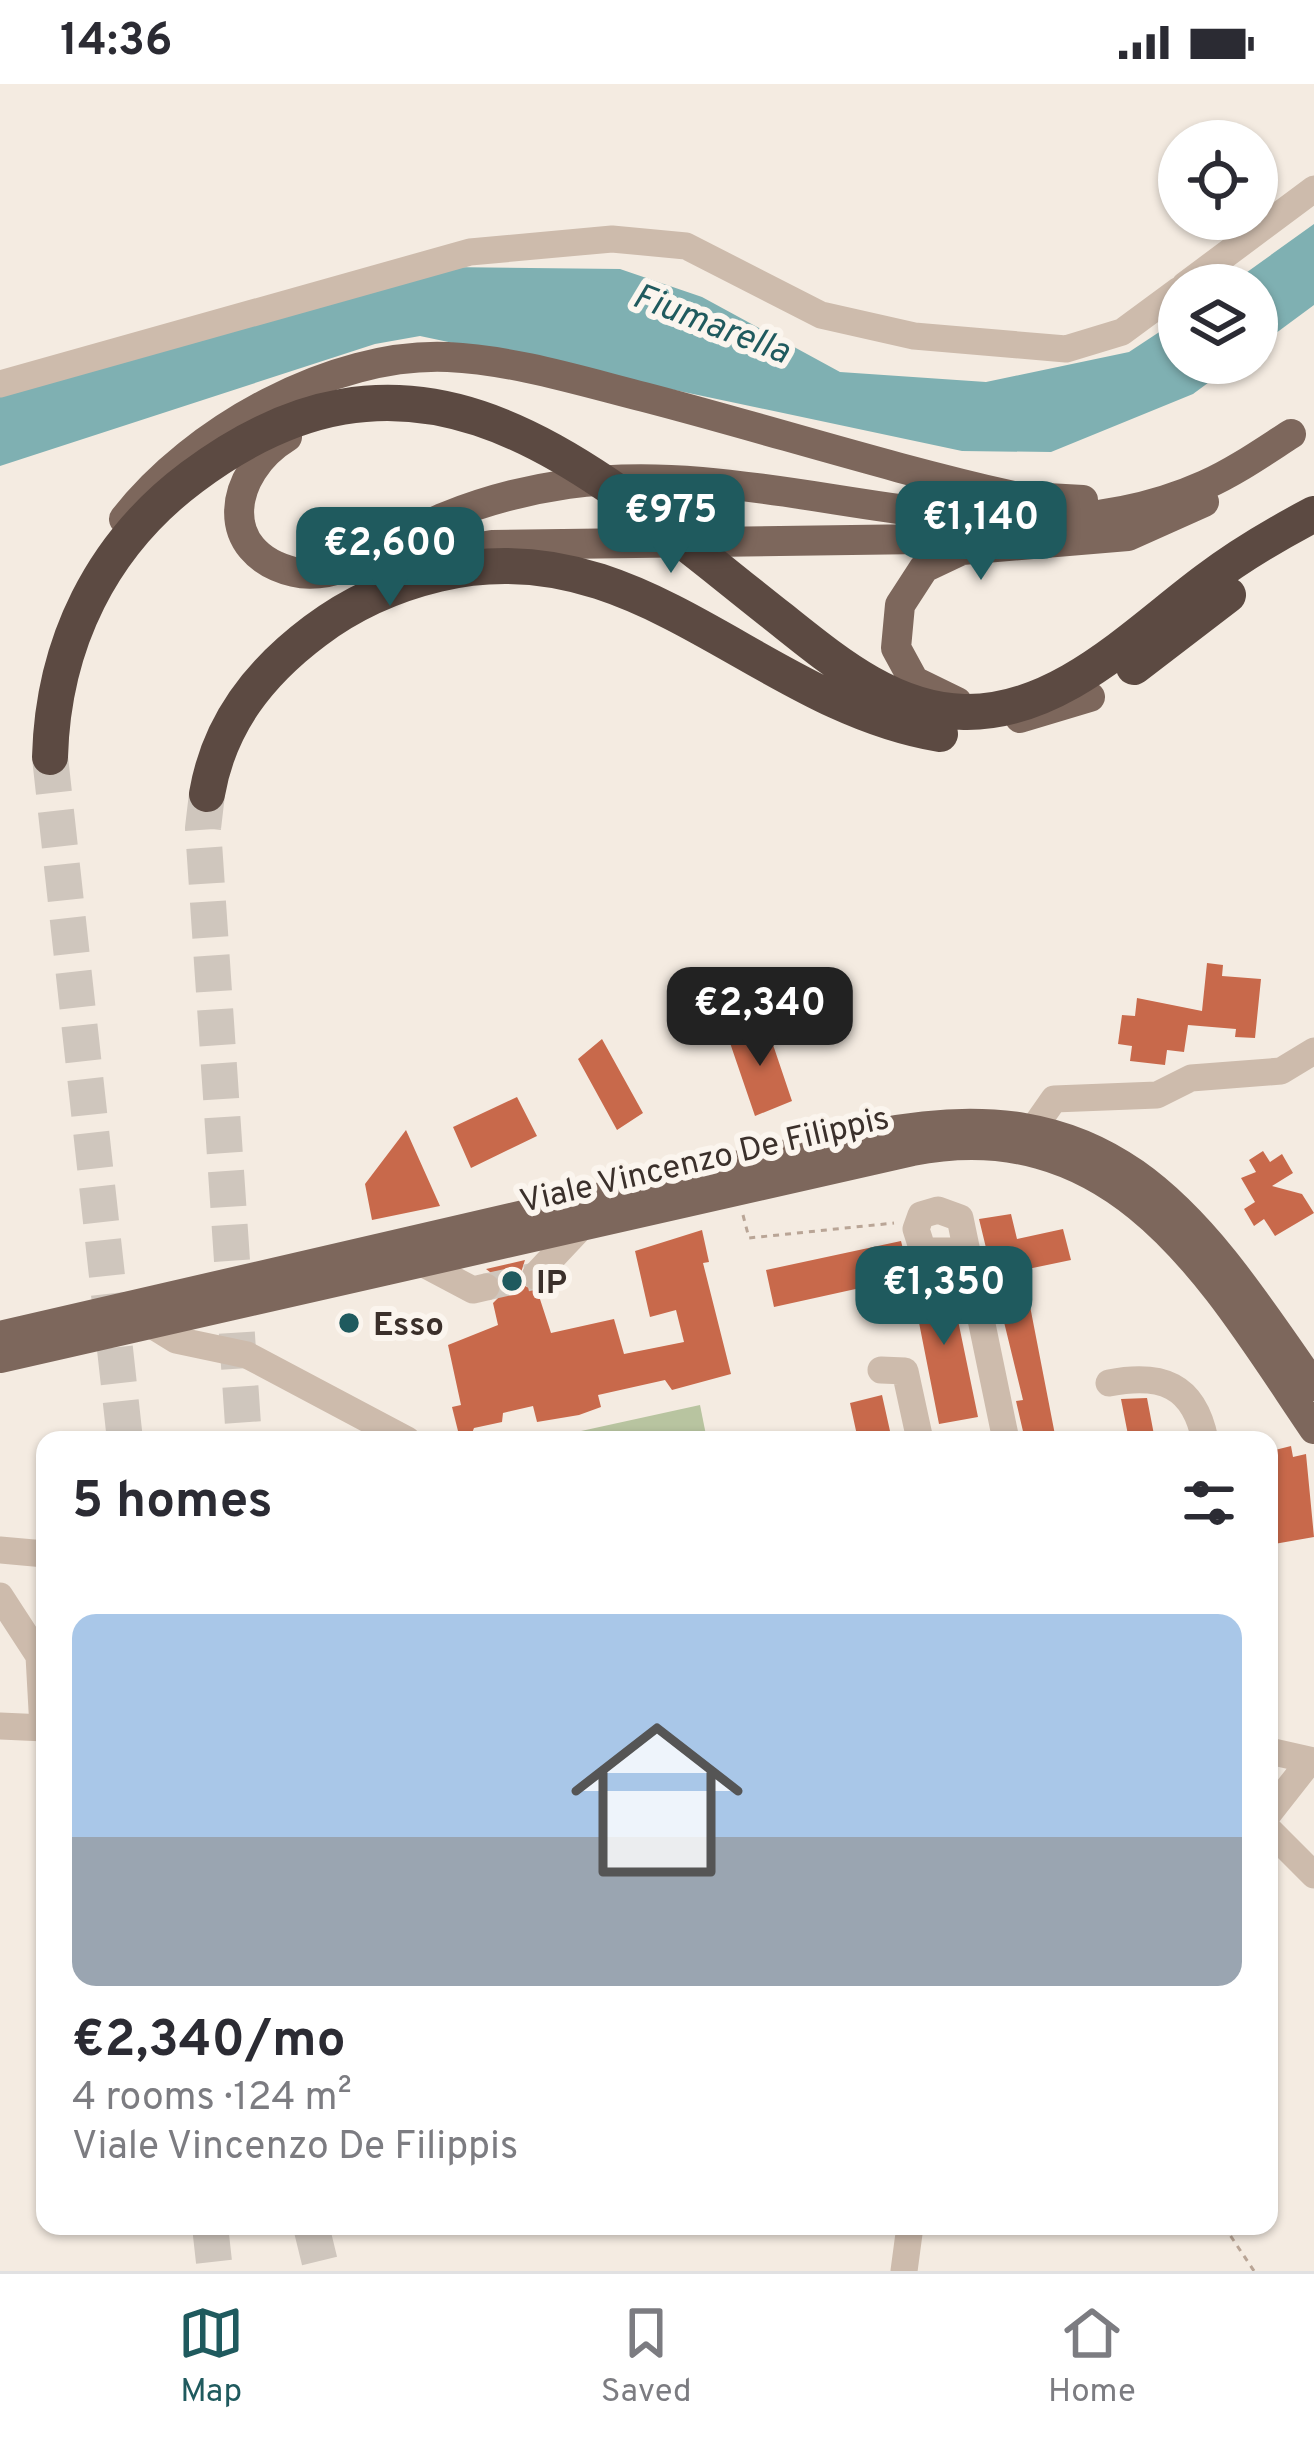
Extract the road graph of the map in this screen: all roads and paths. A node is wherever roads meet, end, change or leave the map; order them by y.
1 (1314, 189) edge
2 (1213, 264) edge
3 (1158, 305) edge
4 (0, 384) edge
5 (1306, 432) edge
6 (1204, 502) junction
7 (1314, 514) edge
8 (1314, 541) edge
9 (56, 686) junction
10 (1084, 686) junction
11 (50, 757) tunnel mouth
12 (209, 783) joint
13 (1314, 1052) edge
14 (1033, 1129) junction
15 (742, 1213) dead end
16 (895, 1223) dead end
17 (582, 1226) junction
18 (966, 1251) dead end
19 (422, 1262) junction
20 (535, 1276) tunnel mouth
21 (486, 1287) tunnel mouth
22 (150, 1324) junction
23 (0, 1336) edge
24 (0, 1358) edge
25 (881, 1370) dead end
26 (1109, 1382) dead end
27 (1314, 1386) edge
28 (1314, 1429) edge
29 (389, 1431) edge
30 (918, 1431) edge
31 (1004, 1431) edge
32 (1202, 1431) edge
33 (0, 1550) edge
34 (36, 1553) edge
35 (0, 1596) edge
36 (36, 1651) edge
37 (0, 1726) edge
38 (36, 1728) edge
39 (1278, 1752) edge
40 (1311, 1761) edge
41 (1278, 1802) edge
42 (1278, 1839) edge
43 (1314, 1875) edge
44 (909, 2235) edge
45 (1230, 2235) edge
46 (904, 2271) edge
47 (1254, 2271) edge

1 - 2 street
3 - 4 street
5 - 6 main road
5 - 9 main road
5 - 10 main road
6 - 10 main road
6 - 12 main road
7 - 10 highway
8 - 10 highway
9 - 10 highway
9 - 11 highway
10 - 12 highway
13 - 14 street
14 - 23 main road, Viale Vincenzo De Filippis
14 - 27 main road, Viale Vincenzo De Filippis
15 - 16 path
17 - 19 main road, Viale Vincenzo De Filippis
17 - 20 street
17 - 28 main road, Viale Vincenzo De Filippis
18 - 31 street
19 - 21 street
19 - 22 main road, Viale Vincenzo De Filippis
22 - 24 main road, Viale Vincenzo De Filippis
22 - 29 street
25 - 30 street
26 - 32 street
33 - 34 street
35 - 36 street
37 - 38 street
39 - 40 street
40 - 41 street
42 - 43 street
44 - 46 street
45 - 47 path

